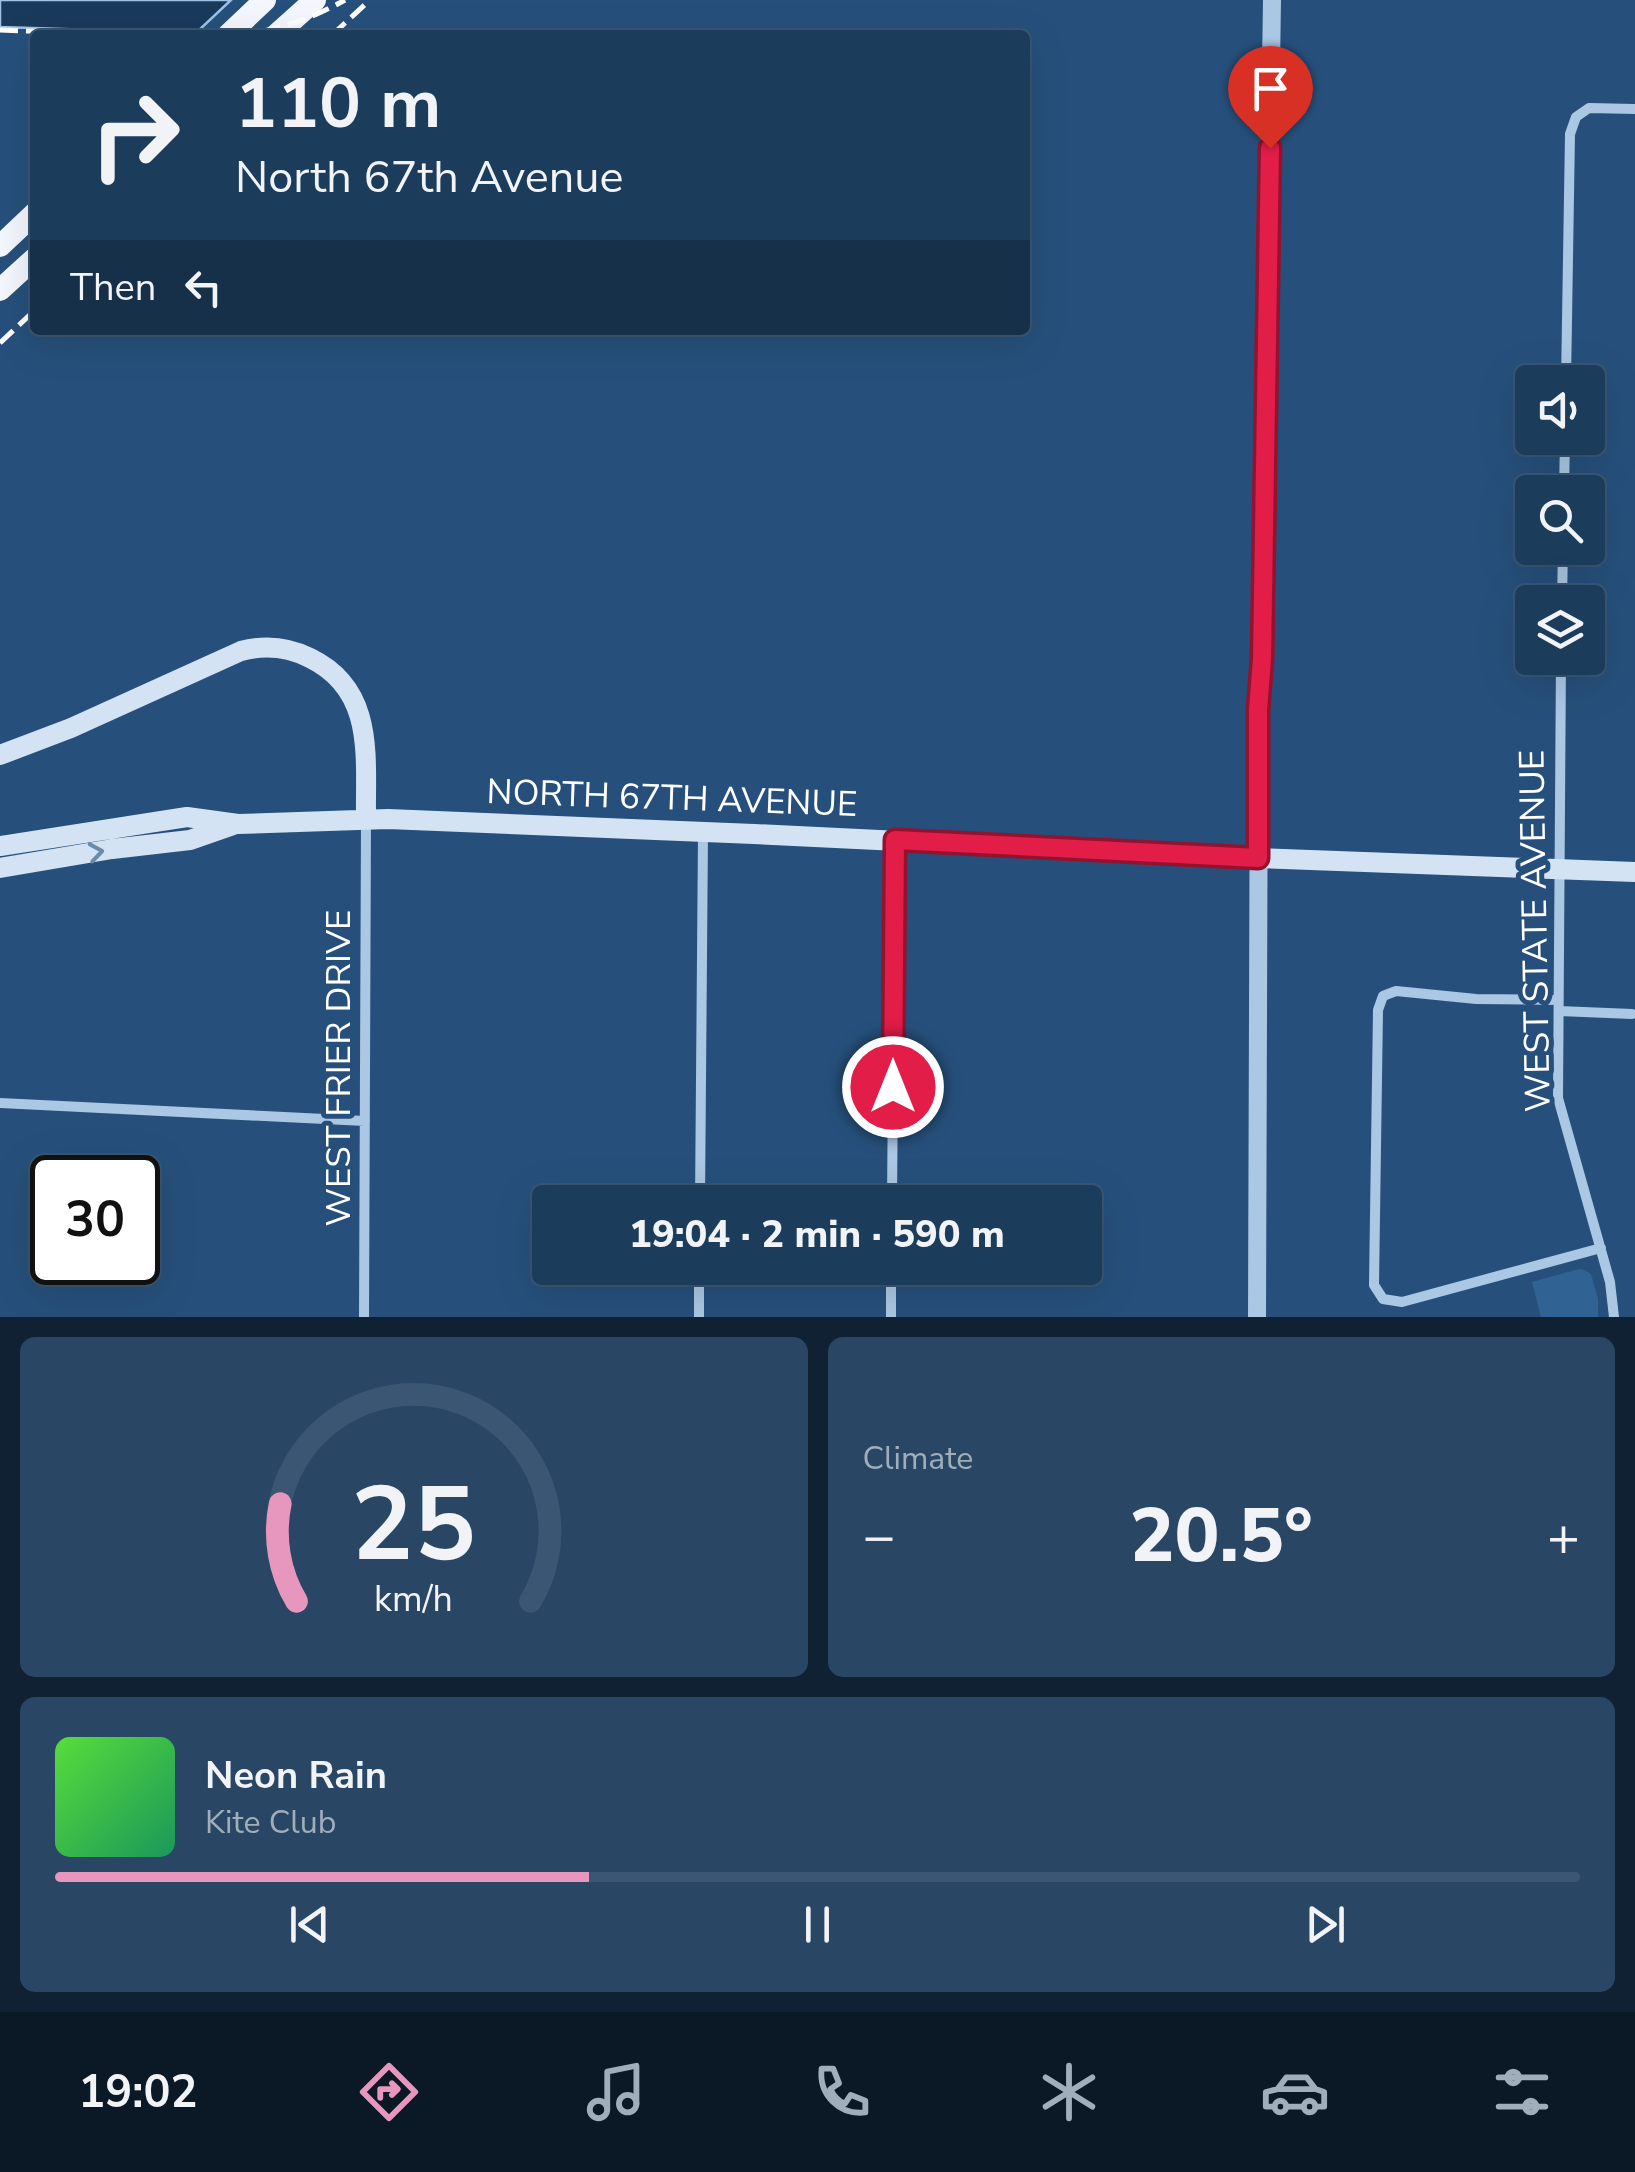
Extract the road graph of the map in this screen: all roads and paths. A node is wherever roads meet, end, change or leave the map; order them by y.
1 (269, 0) edge
2 (314, 0) edge
3 (1272, 0) edge
4 (284, 28) edge
5 (234, 30) edge
6 (1635, 109) edge
7 (30, 219) edge
8 (0, 246) edge
9 (30, 263) edge
10 (0, 290) edge
11 (1566, 365) edge
12 (1561, 675) edge
13 (0, 755) edge
14 (366, 819) junction
15 (238, 824) junction
16 (703, 832) junction
17 (895, 840) junction
18 (0, 846) edge
19 (1258, 858) junction
20 (0, 868) edge
21 (1560, 869) junction
22 (1635, 872) edge
23 (1558, 1005) junction
24 (1632, 1014) dead end
25 (0, 1104) edge
26 (365, 1120) junction
27 (700, 1185) edge
28 (892, 1185) edge
29 (1600, 1248) junction
30 (699, 1285) edge
31 (892, 1285) edge
32 (364, 1317) edge
33 (699, 1317) edge
34 (891, 1317) edge
35 (1257, 1317) edge
36 (1614, 1317) edge

1 - 4 highway
1 - 5 highway
2 - 4 highway
3 - 19 street
6 - 11 street
7 - 8 highway
9 - 10 highway
12 - 21 street, WEST STATE AVENUE
13 - 14 main road
14 - 15 main road, NORTH 67TH AVENUE
14 - 16 main road, NORTH 67TH AVENUE
14 - 26 street, WEST FRIER DRIVE
15 - 18 main road, NORTH 67TH AVENUE
20 -> 15 main road, NORTH 67TH AVENUE
16 - 17 main road, NORTH 67TH AVENUE
16 - 27 street
17 - 19 main road, NORTH 67TH AVENUE
17 - 28 street
19 - 21 main road, NORTH 67TH AVENUE
19 - 35 street
21 - 22 main road, NORTH 67TH AVENUE
21 - 23 street, WEST STATE AVENUE
23 - 24 street
23 - 29 street, WEST STATE AVENUE
23 - 29 street
25 - 26 street
26 - 32 street, WEST FRIER DRIVE
29 - 36 street, WEST STATE AVENUE
30 - 33 street
31 - 34 street

